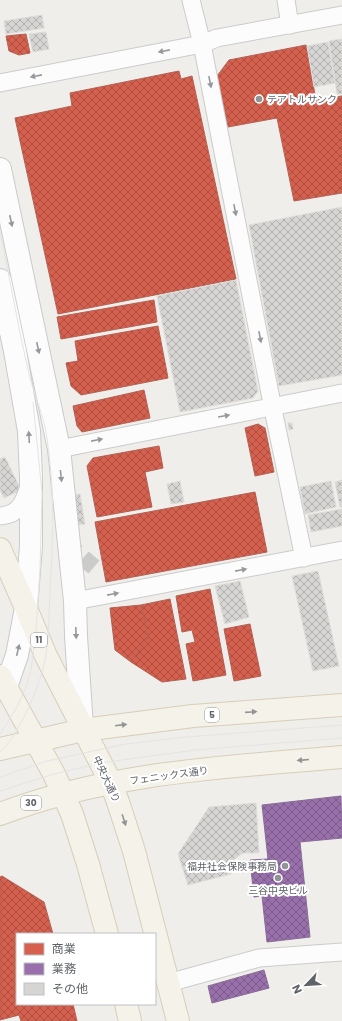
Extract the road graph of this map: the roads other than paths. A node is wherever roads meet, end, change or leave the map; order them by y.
1 (191, 0) edge
2 (286, 0) edge
3 (342, 15) edge
4 (290, 25) junction
5 (202, 44) junction
6 (0, 83) edge
7 (0, 169) edge
8 (0, 280) edge
9 (342, 393) edge
10 (273, 407) junction
11 (59, 448) junction
12 (31, 478) junction
13 (0, 516) edge
14 (0, 549) edge
15 (342, 550) edge
16 (304, 558) junction
17 (75, 601) junction
18 (26, 608) junction
19 (2, 689) edge
20 (342, 705) edge
21 (83, 730) junction
22 (35, 740) junction
23 (0, 749) edge
24 (342, 757) edge
25 (111, 783) junction
26 (63, 793) junction
27 (0, 814) edge
28 (107, 933) edge
29 (155, 933) edge
30 (156, 936) edge
31 (342, 952) edge
32 (168, 983) junction
33 (126, 1005) edge
34 (130, 1021) edge
35 (178, 1021) edge

1 - 5 street
2 - 4 street
3 - 4 street
4 - 5 street
5 -> 6 street
5 -> 10 street
7 -> 11 street
12 -> 8 street
9 - 10 street
11 -> 10 street
10 - 16 street
11 -> 17 street
12 - 13 street
12 - 18 street
14 - 18 main road, 中央大通り / 11
15 - 16 street
17 -> 16 street
17 -> 21 street
19 -> 18 street
18 - 21 main road, 中央大通り / 11
19 - 22 main road
21 -> 20 main road, 5
21 - 22 main road, 5
21 - 25 main road, 中央大通り
22 - 23 main road
22 - 26 main road
24 -> 25 main road, フェニックス通り
25 - 26 main road, フェニックス通り
25 -> 29 main road, 中央大通り
26 - 27 main road, フェニックス通り / 30
26 - 28 main road
30 -> 32 main road, 中央大通り
31 - 32 street
32 - 35 main road, 中央大通り
33 - 34 main road

